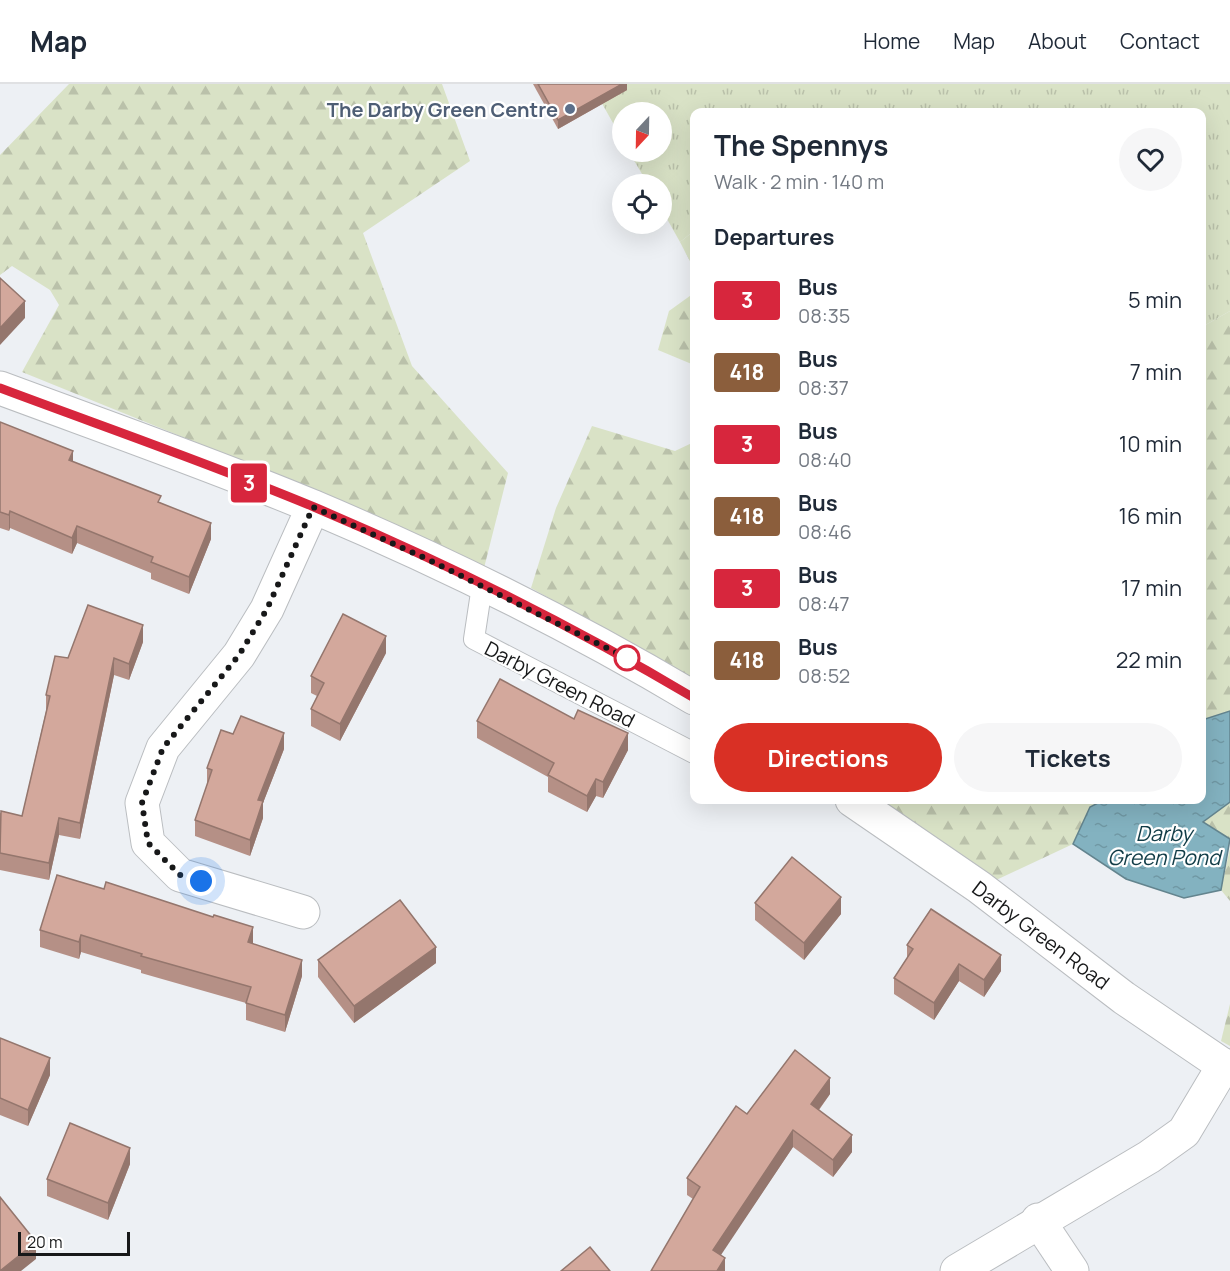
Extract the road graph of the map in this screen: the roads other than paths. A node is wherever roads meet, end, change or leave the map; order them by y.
1 (0, 388) edge
2 (313, 507) junction
3 (482, 586) junction
4 (690, 696) edge
5 (690, 751) edge
6 (858, 804) edge
7 (303, 912) dead end
8 (1227, 1068) edge
9 (1038, 1220) junction
10 (957, 1271) edge
11 (1072, 1271) edge

1 - 2 street
2 - 3 street
2 - 7 street
3 - 4 street
3 - 5 lane, Darby Green Road
6 - 8 street, Darby Green Road
8 - 9 street
9 - 10 street
9 - 11 street

